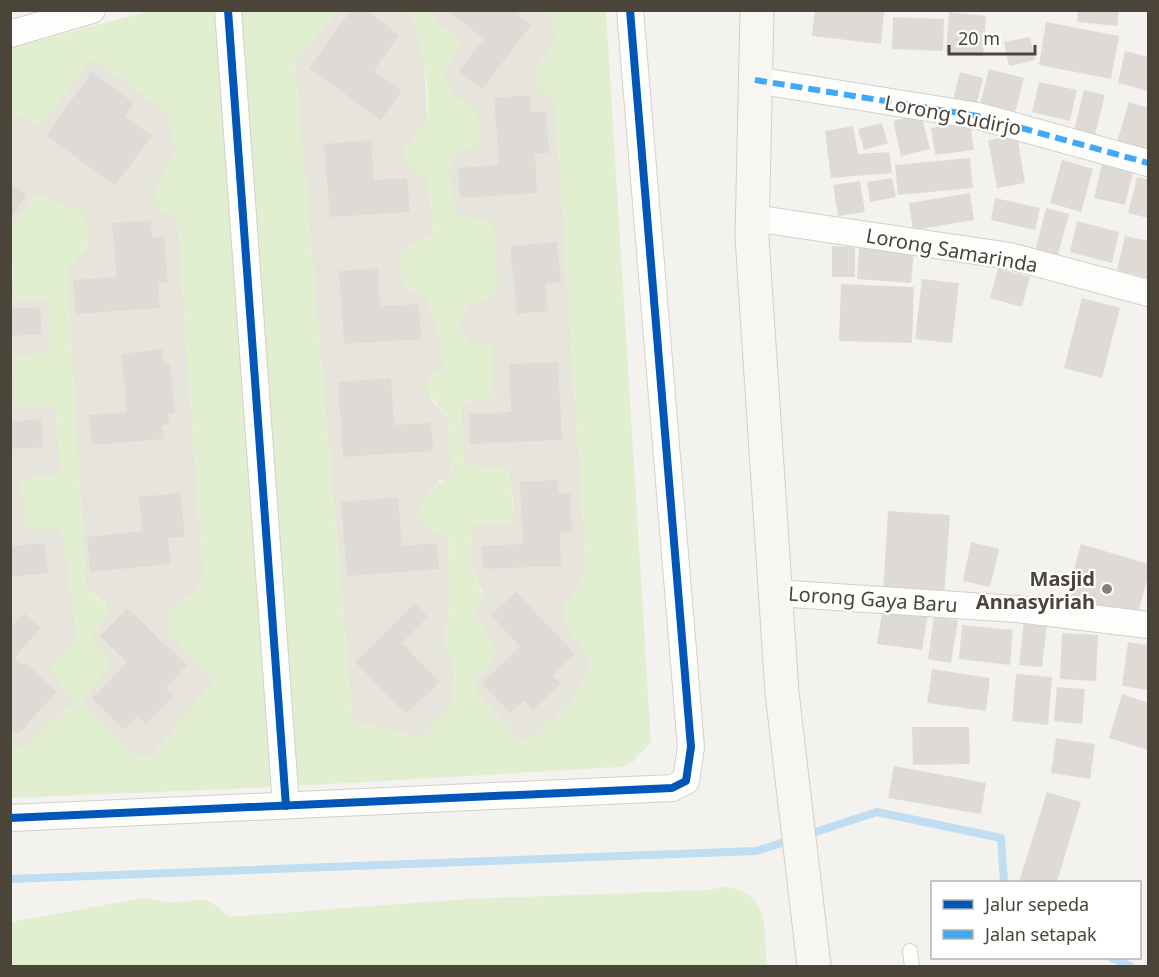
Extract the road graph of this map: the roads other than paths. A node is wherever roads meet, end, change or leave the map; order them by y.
1 (92, 10) edge
2 (228, 10) edge
3 (630, 10) edge
4 (757, 10) edge
5 (10, 33) edge
6 (755, 80) junction
7 (1149, 163) edge
8 (752, 218) junction
9 (1149, 293) edge
10 (776, 593) junction
11 (1149, 624) edge
12 (286, 806) junction
13 (10, 818) edge
14 (910, 951) dead end
15 (814, 966) edge
16 (912, 966) edge

1 - 5 street
2 - 12 street
3 - 12 street
4 - 6 main road
6 - 7 street, Lorong Sudirjo
6 - 8 main road
8 - 9 street, Lorong Samarinda
8 - 10 main road
10 - 11 street, Lorong Gaya Baru
10 - 15 main road
12 - 13 street
14 - 16 lane

